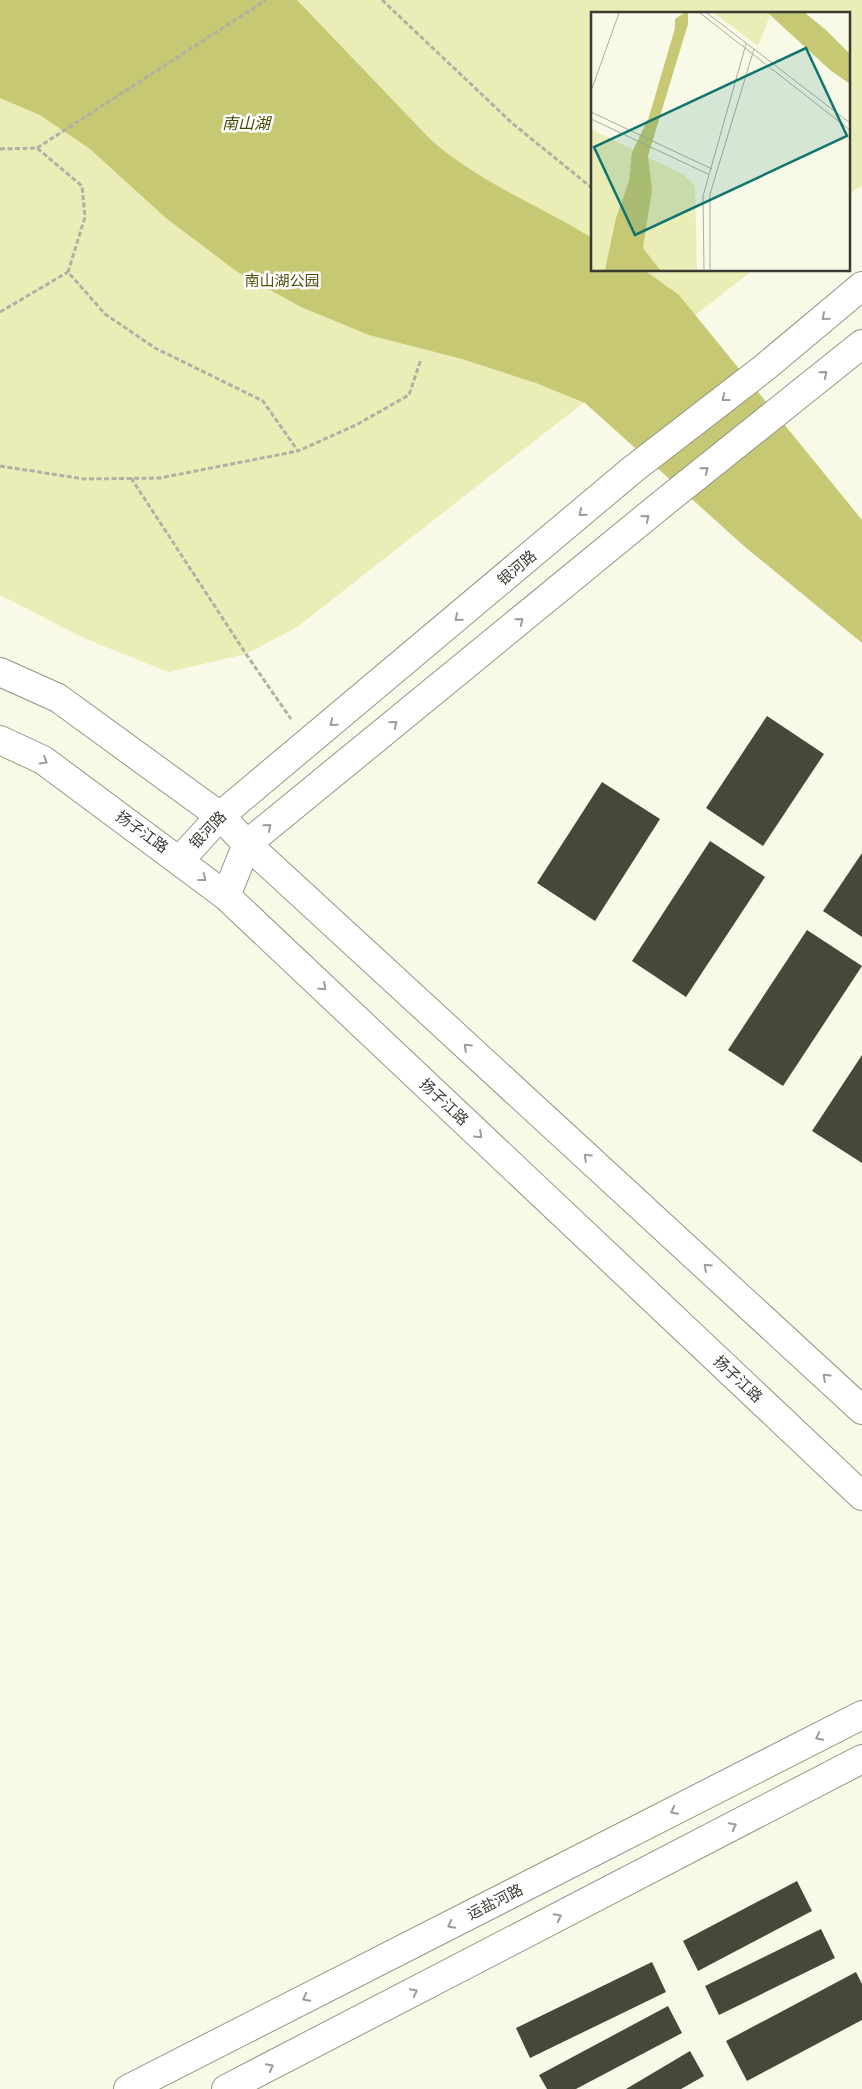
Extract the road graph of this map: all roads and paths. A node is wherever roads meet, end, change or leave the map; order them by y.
1 (266, 0) edge
2 (382, 0) edge
3 (37, 148) junction
4 (0, 149) edge
5 (591, 187) edge
6 (68, 272) junction
7 (862, 286) edge
8 (0, 312) edge
9 (862, 344) edge
10 (421, 359) dead end
11 (298, 451) junction
12 (0, 466) edge
13 (132, 478) junction
14 (0, 672) edge
15 (0, 740) edge
16 (308, 744) junction
17 (220, 816) junction
18 (247, 844) junction
19 (180, 860) junction
20 (226, 896) junction
21 (862, 1410) edge
22 (862, 1496) edge
23 (862, 1715) edge
24 (862, 1759) edge
25 (128, 2089) edge
26 (226, 2089) edge

1 - 3 path
2 - 5 path
3 - 4 path
3 - 6 path
6 - 8 path
6 - 11 path
7 -> 16 main road, 银河路
18 -> 9 main road
10 - 11 path
11 - 13 path
12 - 13 path
13 - 16 path
14 - 17 main road
15 -> 19 main road, 扬子江路
16 - 17 main road, 银河路
17 - 18 main road
17 - 19 main road, 银河路
18 - 20 main road
21 -> 18 main road
19 -> 20 main road, 扬子江路
20 -> 22 main road, 扬子江路
23 -> 25 main road, 运盐河路
26 -> 24 main road

